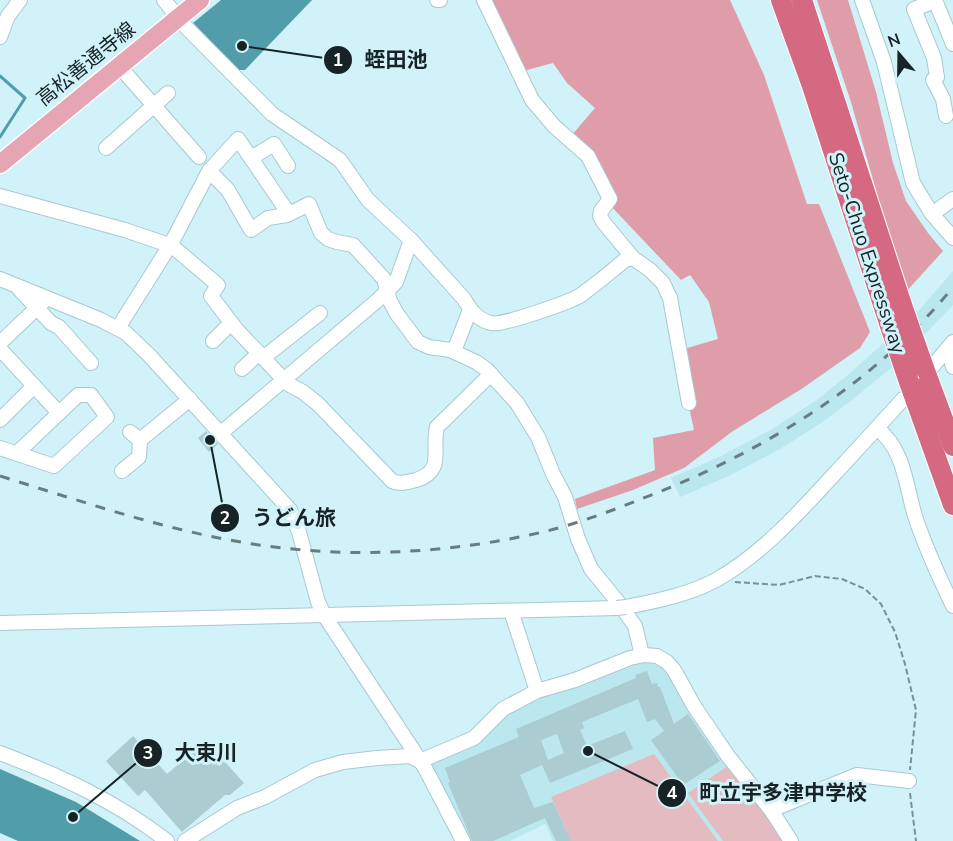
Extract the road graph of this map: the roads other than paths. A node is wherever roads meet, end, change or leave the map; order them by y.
1 (20, 0) edge
2 (164, 0) edge
3 (200, 0) edge
4 (484, 0) edge
5 (781, 0) edge
6 (802, 0) edge
7 (862, 0) edge
8 (939, 2) edge
9 (178, 18) junction
10 (0, 37) edge
11 (953, 44) edge
12 (119, 66) junction
13 (168, 93) dead end
14 (154, 105) junction
15 (946, 116) edge
16 (106, 148) dead end
17 (200, 158) dead end
18 (251, 158) junction
19 (0, 164) edge
20 (288, 165) dead end
21 (209, 171) junction
22 (0, 196) edge
23 (953, 199) edge
24 (289, 214) junction
25 (932, 214) junction
26 (953, 238) edge
27 (411, 240) junction
28 (169, 245) junction
29 (633, 258) junction
30 (0, 279) edge
31 (388, 290) junction
32 (42, 303) junction
33 (470, 310) junction
34 (320, 313) dead end
35 (231, 323) junction
36 (118, 328) junction
37 (213, 340) dead end
38 (0, 343) edge
39 (950, 345) edge
40 (0, 349) edge
41 (454, 351) junction
42 (261, 356) junction
43 (91, 363) dead end
44 (928, 367) junction
45 (953, 367) edge
46 (242, 369) dead end
47 (491, 374) junction
48 (285, 380) junction
49 (34, 386) junction
50 (906, 390) junction
51 (190, 399) junction
52 (690, 403) dead end
53 (59, 413) junction
54 (0, 420) edge
55 (877, 428) junction
56 (221, 433) junction
57 (953, 446) edge
58 (0, 448) edge
59 (16, 453) junction
60 (122, 471) dead end
61 (953, 505) edge
62 (953, 606) edge
63 (511, 611) junction
64 (324, 615) junction
65 (0, 623) edge
66 (642, 655) junction
67 (537, 691) junction
68 (0, 753) edge
69 (420, 761) junction
70 (909, 781) road end
71 (771, 810) junction
72 (167, 841) edge
73 (184, 841) edge
74 (463, 841) edge
75 (791, 841) edge

1 - 10 street
2 - 9 street
3 - 9 main road, 高松善通寺線
4 - 29 street
5 - 50 highway, Seto-Chuo Expressway, bridge
6 - 44 highway, Seto-Chuo Expressway, bridge
7 - 25 street
8 - 11 street
8 - 15 street
9 - 12 main road, 高松善通寺線
9 - 27 street
12 - 14 street
12 - 19 main road, 高松善通寺線
13 - 14 street
14 - 16 street
14 - 17 street
18 - 20 street
18 - 21 street
18 - 24 street
21 - 24 street
21 - 28 street
22 - 28 street
23 - 25 street
24 - 31 street
25 - 26 street
27 - 31 street
27 - 33 street
28 - 35 street
28 - 36 street
29 - 33 street
29 - 52 street
30 - 32 street
31 - 41 street
31 - 48 street
32 - 36 street
32 - 38 street
32 - 43 street
33 - 41 street
34 - 42 street
35 - 37 street
35 - 42 street
36 - 51 street
39 - 44 street
39 - 45 street
40 - 49 street
41 - 47 street
42 - 46 street
42 - 48 street
44 - 57 highway, Seto-Chuo Expressway
47 - 48 street
47 - 66 street
48 - 56 street
49 - 53 street
49 - 54 street
50 - 55 street
50 - 61 highway, Seto-Chuo Expressway
51 - 56 street
51 - 60 street
53 - 59 street
53 - 59 street
55 - 62 street
55 - 63 street
56 - 64 street
58 - 59 street
63 - 64 street
63 - 67 street
64 - 65 street
64 - 69 street
66 - 67 street
66 - 71 street
67 - 69 street
68 - 72 street
69 - 73 street
69 - 74 street
70 - 71 street
71 - 75 street

